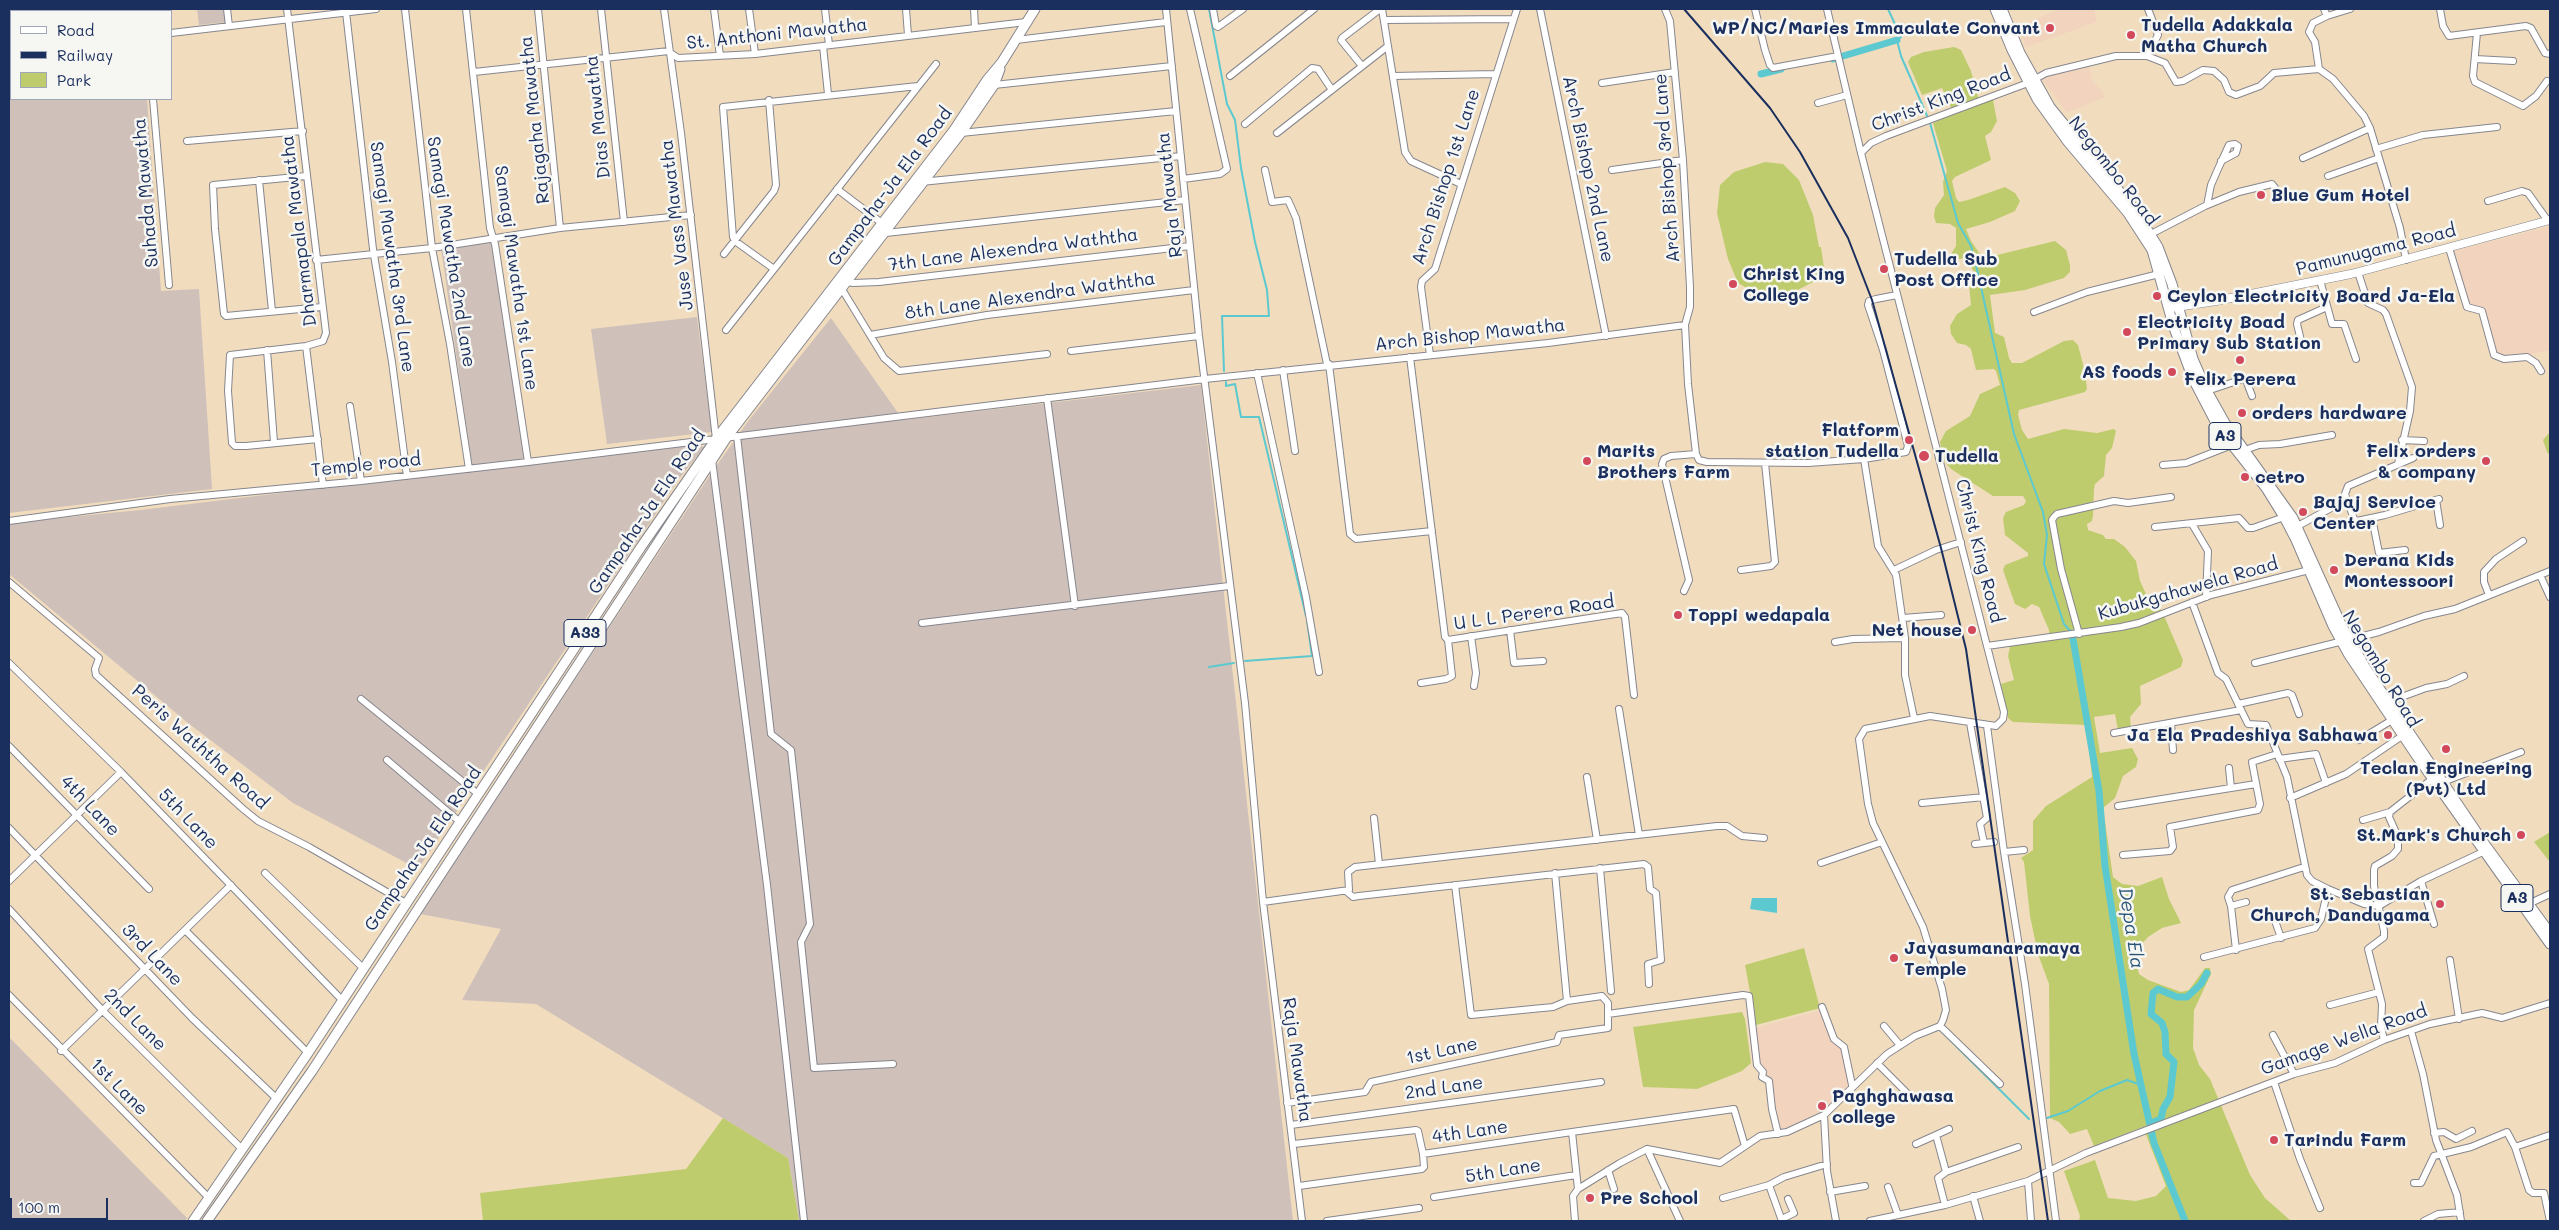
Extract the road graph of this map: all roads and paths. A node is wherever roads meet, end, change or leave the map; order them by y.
1 (227, 9) edge
2 (287, 9) edge
3 (376, 9) edge
4 (405, 9) edge
5 (466, 9) edge
6 (538, 9) edge
7 (601, 9) edge
8 (664, 9) edge
9 (714, 9) edge
10 (749, 9) edge
11 (824, 9) edge
12 (906, 9) edge
13 (974, 9) edge
14 (1035, 9) edge
15 (1166, 9) edge
16 (1190, 9) edge
17 (1213, 9) edge
18 (1243, 9) edge
19 (1314, 9) edge
20 (1381, 9) edge
21 (1517, 9) edge
22 (1540, 9) edge
23 (1665, 9) edge
24 (1755, 9) edge
25 (1827, 9) edge
26 (1995, 9) edge
27 (2002, 9) edge
28 (2148, 9) edge
29 (2324, 9) edge
30 (2350, 9) edge
31 (2440, 9) edge
32 (346, 12) junction
33 (2327, 16) junction
34 (288, 18) junction
35 (1513, 19) junction
36 (1384, 20) junction
37 (1026, 22) junction
38 (1166, 22) junction
39 (229, 26) junction
40 (975, 28) junction
41 (172, 33) edge
42 (2476, 34) junction
43 (908, 35) junction
44 (1016, 40) junction
45 (826, 45) junction
46 (1388, 46) junction
47 (669, 51) junction
48 (755, 54) junction
49 (2550, 54) edge
50 (720, 56) junction
51 (1838, 56) junction
52 (2146, 56) junction
53 (608, 58) junction
54 (2475, 59) junction
55 (2513, 61) dead end
56 (1002, 62) junction
57 (544, 63) junction
58 (936, 64) dead end
59 (1172, 66) junction
60 (1362, 66) junction
61 (2319, 69) junction
62 (474, 72) junction
63 (1675, 72) junction
64 (1495, 74) junction
65 (1230, 76) dead end
66 (1393, 76) junction
67 (2031, 81) junction
68 (2547, 81) dead end
69 (1602, 83) dead end
70 (994, 85) junction
71 (918, 86) junction
72 (1332, 90) junction
73 (828, 94) junction
74 (1847, 95) junction
75 (152, 100) edge
76 (769, 100) junction
77 (1818, 103) dead end
78 (1176, 110) junction
79 (1245, 124) dead end
80 (2497, 127) dead end
81 (2370, 128) junction
82 (303, 131) junction
83 (961, 133) junction
84 (1277, 133) dead end
85 (187, 141) dead end
86 (2376, 149) junction
87 (1861, 153) junction
88 (1181, 156) junction
89 (2303, 158) dead end
90 (2380, 158) junction
91 (1683, 160) junction
92 (2221, 161) dead end
93 (1265, 170) dead end
94 (1612, 170) dead end
95 (306, 176) junction
96 (2328, 176) dead end
97 (1183, 179) junction
98 (258, 180) junction
99 (920, 181) junction
100 (1461, 184) junction
101 (837, 189) junction
102 (2276, 189) dead end
103 (1185, 200) junction
104 (2488, 201) dead end
105 (2207, 205) junction
106 (690, 215) junction
107 (2549, 220) edge
108 (624, 222) junction
109 (560, 228) junction
110 (885, 228) junction
111 (2151, 234) junction
112 (492, 237) junction
113 (735, 241) junction
114 (1190, 246) junction
115 (432, 248) junction
116 (2449, 248) junction
117 (724, 254) dead end
118 (373, 255) junction
119 (316, 260) junction
120 (2406, 260) junction
121 (774, 269) junction
122 (2358, 272) junction
123 (2160, 274) junction
124 (2320, 280) junction
125 (842, 284) junction
126 (169, 285) dead end
127 (1194, 290) junction
128 (1897, 295) junction
129 (322, 307) junction
130 (2174, 307) junction
131 (2327, 307) junction
132 (272, 311) junction
133 (2034, 312) dead end
134 (1685, 324) junction
135 (726, 330) dead end
136 (870, 335) junction
137 (1199, 336) junction
138 (1606, 336) junction
139 (2302, 345) dead end
140 (306, 346) junction
141 (267, 350) junction
142 (1071, 350) dead end
143 (1047, 354) dead end
144 (1430, 355) junction
145 (1410, 357) junction
146 (2356, 359) dead end
147 (1328, 364) junction
148 (1283, 370) junction
149 (2541, 372) dead end
150 (1258, 373) junction
151 (1205, 379) junction
152 (2204, 392) junction
153 (2252, 396) dead end
154 (1047, 398) junction
155 (350, 406) dead end
156 (2332, 435) dead end
157 (732, 437) junction
158 (318, 439) junction
159 (716, 439) junction
160 (2402, 440) junction
161 (2424, 441) dead end
162 (274, 442) junction
163 (2232, 446) junction
164 (2245, 450) junction
165 (1295, 451) dead end
166 (1696, 454) junction
167 (2413, 458) dead end
168 (1864, 459) junction
169 (712, 460) junction
170 (528, 462) junction
171 (1765, 463) junction
172 (2398, 464) junction
173 (2163, 465) dead end
174 (469, 469) junction
175 (407, 476) junction
176 (361, 481) junction
177 (322, 485) junction
178 (2172, 497) dead end
179 (2346, 500) junction
180 (2284, 517) junction
181 (2372, 518) junction
182 (9, 520) edge
183 (2192, 524) junction
184 (2440, 526) dead end
185 (2155, 527) dead end
186 (2294, 528) junction
187 (1432, 531) junction
188 (2523, 541) dead end
189 (1961, 542) junction
190 (2405, 550) dead end
191 (1741, 570) dead end
192 (1894, 570) junction
193 (2309, 570) junction
194 (2550, 571) edge
195 (2540, 576) junction
196 (9, 582) edge
197 (1229, 586) junction
198 (1684, 591) dead end
199 (2488, 595) junction
200 (2206, 597) junction
201 (2550, 597) edge
202 (2192, 602) junction
203 (1076, 606) junction
204 (1941, 615) dead end
205 (1903, 618) junction
206 (922, 623) dead end
207 (1510, 630) junction
208 (2077, 634) junction
209 (1471, 636) junction
210 (1905, 638) junction
211 (1448, 640) junction
212 (2345, 640) junction
213 (1835, 642) dead end
214 (1987, 646) junction
215 (1543, 661) dead end
216 (9, 663) edge
217 (2255, 663) dead end
218 (1319, 672) dead end
219 (2464, 676) dead end
220 (1421, 683) dead end
221 (1474, 686) dead end
222 (1634, 695) dead end
223 (361, 699) dead end
224 (2388, 702) junction
225 (2240, 707) junction
226 (1619, 709) dead end
227 (2299, 714) dead end
228 (1914, 718) junction
229 (2392, 720) junction
230 (1970, 723) junction
231 (2171, 723) junction
232 (1987, 726) junction
233 (2114, 733) dead end
234 (2402, 736) junction
235 (2359, 740) dead end
236 (9, 746) edge
237 (2173, 750) dead end
238 (2521, 752) dead end
239 (2278, 756) junction
240 (387, 760) dead end
241 (2228, 768) dead end
242 (121, 772) junction
243 (1587, 777) dead end
244 (2432, 779) junction
245 (2443, 782) junction
246 (2326, 783) junction
247 (2256, 784) junction
248 (2231, 788) junction
249 (478, 794) junction
250 (1984, 797) junction
251 (2290, 798) junction
252 (1922, 803) dead end
253 (2118, 806) dead end
254 (2390, 812) junction
255 (78, 815) junction
256 (1374, 818) dead end
257 (2363, 820) dead end
258 (460, 822) junction
259 (9, 828) edge
260 (1640, 835) junction
261 (1764, 838) dead end
262 (1597, 840) junction
263 (1882, 842) junction
264 (1994, 842) dead end
265 (1984, 843) junction
266 (1975, 844) dead end
267 (2024, 850) dead end
268 (2486, 851) junction
269 (2004, 852) junction
270 (2123, 855) dead end
271 (34, 856) junction
272 (1821, 863) dead end
273 (1379, 864) junction
274 (2304, 867) junction
275 (1600, 868) junction
276 (265, 873) dead end
277 (1555, 873) junction
278 (9, 881) edge
279 (2421, 882) junction
280 (231, 885) junction
281 (1455, 885) junction
282 (149, 889) dead end
283 (2328, 889) junction
284 (1346, 891) junction
285 (2550, 894) edge
286 (1263, 902) junction
287 (2246, 902) dead end
288 (406, 903) junction
289 (2526, 905) junction
290 (2230, 906) junction
291 (2379, 906) junction
292 (9, 908) edge
293 (2273, 916) dead end
294 (2434, 924) dead end
295 (185, 930) junction
296 (2550, 933) edge
297 (2281, 938) junction
298 (2550, 944) edge
299 (2236, 950) junction
300 (2204, 957) dead end
301 (2450, 960) dead end
302 (363, 968) junction
303 (144, 969) junction
304 (1649, 984) dead end
305 (1612, 991) dead end
306 (2379, 992) junction
307 (9, 995) edge
308 (342, 1000) junction
309 (1567, 1002) junction
310 (2550, 1003) edge
311 (2330, 1005) dead end
312 (1822, 1007) dead end
313 (103, 1011) junction
314 (1608, 1014) junction
315 (2459, 1019) junction
316 (1884, 1026) dead end
317 (1940, 1026) junction
318 (2412, 1031) junction
319 (2273, 1035) dead end
320 (2384, 1040) junction
321 (1900, 1044) junction
322 (61, 1051) junction
323 (308, 1053) junction
324 (1877, 1063) junction
325 (893, 1064) dead end
326 (2294, 1074) junction
327 (1601, 1082) dead end
328 (2274, 1082) junction
329 (2000, 1084) dead end
330 (1852, 1085) junction
331 (1911, 1097) dead end
332 (277, 1099) junction
333 (1287, 1103) junction
334 (1824, 1115) junction
335 (1291, 1124) junction
336 (1949, 1129) dead end
337 (2472, 1131) dead end
338 (1572, 1132) junction
339 (2434, 1133) junction
340 (1778, 1134) junction
341 (1936, 1135) junction
342 (2550, 1135) edge
343 (1294, 1144) junction
344 (1916, 1144) dead end
345 (1745, 1146) junction
346 (2018, 1147) dead end
347 (2515, 1147) junction
348 (1647, 1149) junction
349 (242, 1150) junction
350 (2442, 1153) junction
351 (1423, 1154) junction
352 (1827, 1164) junction
353 (1608, 1170) junction
354 (2050, 1170) junction
355 (1946, 1172) junction
356 (1576, 1175) junction
357 (2028, 1181) junction
358 (2414, 1183) dead end
359 (1769, 1185) junction
360 (1299, 1186) junction
361 (1865, 1186) dead end
362 (1888, 1187) dead end
363 (1578, 1189) junction
364 (1614, 1189) dead end
365 (1830, 1192) junction
366 (1972, 1196) junction
367 (1434, 1197) dead end
368 (209, 1198) junction
369 (1723, 1198) dead end
370 (1788, 1199) dead end
371 (1945, 1205) junction
372 (1418, 1208) dead end
373 (2320, 1208) dead end
374 (2460, 1212) junction
375 (1898, 1215) junction
376 (1782, 1220) edge
377 (193, 1221) edge
378 (206, 1221) edge
379 (804, 1221) edge
380 (1302, 1221) edge
381 (1326, 1221) edge
382 (1575, 1221) edge
383 (1680, 1221) edge
384 (1836, 1221) edge
385 (1870, 1221) edge
386 (1980, 1221) edge
387 (2031, 1221) edge
388 (2056, 1221) edge
389 (2424, 1221) edge
390 (2461, 1221) edge
391 (2550, 1221) edge

1 - 39 street
2 - 34 street, Dharmapala Mawatha
3 - 32 street
4 - 115 street, Samagi Mawatha 2nd Lane
5 - 62 street, Samagi Mawatha 1st Lane
6 - 57 street, Rajagaha Mawatha
7 - 53 street, Dias Mawatha
8 - 47 street, Juse Vass Mawatha
9 - 50 street
10 - 48 street
11 - 45 street
12 - 43 street
13 - 40 street
14 - 37 highway, Gampaha-Ja Ela Road / A33
15 - 38 street, Raja Mawatha
16 - 97 street
17 - 18 street
19 - 65 street
20 - 36 street
20 - 60 street
21 - 35 street, Arch Bishop 1st Lane
22 - 138 street, Arch Bishop 2nd Lane
23 - 63 street, Arch Bishop 3rd Lane
24 - 51 street
25 - 51 street
26 - 67 highway, Negombo Road / A3
27 - 67 highway, Negombo Road / A3
28 - 52 street
29 - 33 street
30 - 33 street
31 - 42 street
32 - 34 street
32 - 118 street, Samagi Mawatha 3rd Lane
33 - 61 street
34 - 39 street
34 - 82 street, Dharmapala Mawatha
35 - 36 street
35 - 64 street, Arch Bishop 1st Lane
36 - 46 street
37 - 40 street, St. Anthoni Mawatha
37 - 44 highway, Gampaha-Ja Ela Road / A33
38 - 44 street
38 - 59 street, Raja Mawatha
39 - 41 street
40 - 43 street, St. Anthoni Mawatha
42 - 49 street
42 - 54 street
43 - 45 street, St. Anthoni Mawatha
44 - 56 highway, Gampaha-Ja Ela Road / A33
45 - 48 street, St. Anthoni Mawatha
45 - 73 street
46 - 60 street
46 - 66 street
47 - 50 street, St. Anthoni Mawatha
47 - 53 street, St. Anthoni Mawatha
47 - 106 street, Juse Vass Mawatha
48 - 50 street, St. Anthoni Mawatha
51 - 74 street
52 - 61 street
52 - 67 street, Christ King Road
53 - 57 street, St. Anthoni Mawatha
53 - 108 street, Dias Mawatha
54 - 55 street
54 - 68 street
56 - 70 highway, Gampaha-Ja Ela Road / A33
56 - 99 highway, Gampaha-Ja Ela Road / A33
57 - 62 street, St. Anthoni Mawatha
57 - 109 street, Rajagaha Mawatha
58 - 71 street
59 - 70 street
59 - 78 street, Raja Mawatha
60 - 72 street
61 - 81 street
62 - 112 street, Samagi Mawatha 1st Lane
63 - 69 street
63 - 91 street, Arch Bishop 3rd Lane
64 - 66 street
64 - 100 street, Arch Bishop 1st Lane
66 - 100 street
67 - 87 street, Christ King Road
67 - 111 highway, Negombo Road / A3
67 - 123 highway, Negombo Road / A3
70 - 83 highway, Gampaha-Ja Ela Road / A33
71 - 73 street
71 - 101 street
72 - 79 street
72 - 84 street
73 - 76 street
74 - 77 street
74 - 87 street
75 - 126 street, Suhada Mawatha
76 - 113 street
76 - 113 street
78 - 83 street
78 - 88 street, Raja Mawatha
80 - 86 street
81 - 86 street
81 - 89 street
82 - 85 street
82 - 95 street, Dharmapala Mawatha
83 - 99 highway, Gampaha-Ja Ela Road / A33
86 - 90 street
87 - 128 street, Christ King Road
88 - 97 street, Raja Mawatha
88 - 99 street
90 - 96 street
90 - 120 street
91 - 94 street
91 - 134 street, Arch Bishop 3rd Lane
92 - 105 street
93 - 147 street
95 - 98 street
95 - 119 street, Dharmapala Mawatha
97 - 103 street, Raja Mawatha
98 - 132 street
98 - 132 street
99 - 110 highway, Gampaha-Ja Ela Road / A33
100 - 144 street, Arch Bishop 1st Lane
101 - 110 street
101 - 121 street
102 - 105 street
103 - 110 street
103 - 114 street, Raja Mawatha
104 - 107 street
105 - 111 street
106 - 108 street
106 - 159 street, Juse Vass Mawatha
107 - 116 main road, Pamunugama Road
108 - 109 street
109 - 112 street
110 - 125 highway, Gampaha-Ja Ela Road / A33
111 - 130 highway, Negombo Road / A3
112 - 115 street
112 - 170 street, Samagi Mawatha 1st Lane
113 - 117 street
113 - 121 street
114 - 125 street, 7th Lane Alexendra Waththa
114 - 127 street, Raja Mawatha
115 - 118 street
115 - 174 street, Samagi Mawatha 2nd Lane
116 - 120 main road, Pamunugama Road
116 - 149 street
118 - 119 street
118 - 175 street, Samagi Mawatha 3rd Lane
119 - 129 street, Dharmapala Mawatha
120 - 122 main road, Pamunugama Road
121 - 135 street
122 - 124 main road, Pamunugama Road
122 - 160 street
123 - 130 highway, Negombo Road / A3
123 - 133 street
124 - 130 main road, Pamunugama Road
124 - 131 street
125 - 136 street
125 - 157 highway, Gampaha-Ja Ela Road / A33
125 - 159 highway, Gampaha-Ja Ela Road / A33
127 - 136 street, 8th Lane Alexendra Waththa
127 - 137 street, Raja Mawatha
128 - 168 street
128 - 189 street, Christ King Road
129 - 132 street
129 - 140 street, Dharmapala Mawatha
130 - 152 highway, Negombo Road / A3
131 - 139 street
131 - 146 street
134 - 138 street, Arch Bishop Mawatha
134 - 166 street, Arch Bishop 3rd Lane
136 - 143 street
137 - 142 street
137 - 151 street, Raja Mawatha
138 - 144 street, Arch Bishop Mawatha
140 - 141 street
140 - 158 street, Dharmapala Mawatha
141 - 162 street
141 - 162 street
144 - 145 street, Arch Bishop Mawatha
145 - 147 street, Arch Bishop Mawatha
145 - 187 street, U L L Perera Road
147 - 148 street, Arch Bishop Mawatha
147 - 187 street
148 - 150 street, Arch Bishop Mawatha
148 - 165 street
150 - 151 street, Arch Bishop Mawatha
150 - 218 street
151 - 154 street, Arch Bishop Mawatha
151 - 197 street, Raja Mawatha
152 - 153 street
152 - 163 highway, Negombo Road / A3
152 - 164 highway, Negombo Road / A3
154 - 157 street, Temple road
154 - 203 street
155 - 176 street
156 - 164 street
157 - 159 street, Temple road
157 - 169 highway, Gampaha-Ja Ela Road / A33
157 - 325 street
158 - 162 street
158 - 177 street, Dharmapala Mawatha
159 - 170 street, Temple road
159 - 249 highway, Gampaha-Ja Ela Road / A33
160 - 161 street
160 - 172 street
163 - 173 street
163 - 180 highway, Negombo Road / A3
164 - 186 highway, Negombo Road / A3
166 - 171 street
166 - 198 street
167 - 172 street
168 - 171 street
168 - 192 street
169 - 378 highway, Gampaha-Ja Ela Road / A33
169 - 379 street
170 - 174 street, Temple road
171 - 191 street
172 - 179 street
174 - 175 street, Temple road
175 - 176 street, Temple road
176 - 177 street, Temple road
177 - 182 street, Temple road
178 - 208 street
179 - 181 street
179 - 186 street
180 - 183 street
180 - 186 highway, Negombo Road / A3
181 - 184 street
181 - 190 street
183 - 185 street
183 - 200 street
186 - 193 highway, Negombo Road / A3
186 - 212 highway, Negombo Road / A3
187 - 211 street, U L L Perera Road
188 - 199 street
189 - 192 street
189 - 214 street, Christ King Road
192 - 205 street
193 - 200 street, Kubukgahawela Road
193 - 212 highway, Negombo Road / A3
194 - 195 street
195 - 199 street
195 - 201 street
196 - 288 street, Peris Waththa Road
197 - 203 street
197 - 286 street, Raja Mawatha
199 - 212 street
200 - 202 street, Kubukgahawela Road
202 - 208 street, Kubukgahawela Road
202 - 225 street
203 - 206 street
204 - 205 street
205 - 210 street
207 - 209 street, U L L Perera Road
207 - 215 street
207 - 222 street, U L L Perera Road
208 - 214 street, Kubukgahawela Road
209 - 211 street, U L L Perera Road
209 - 221 street
210 - 213 street
210 - 228 street
211 - 220 street
212 - 217 street
212 - 224 highway, Negombo Road / A3
212 - 229 highway, Negombo Road / A3
214 - 232 street
216 - 242 street, 5th Lane
219 - 224 street
223 - 249 street
224 - 245 highway, Negombo Road / A3
225 - 227 street
225 - 231 street
225 - 239 street
226 - 260 street
228 - 230 street
228 - 263 street
229 - 234 highway, Negombo Road / A3
229 - 235 street
230 - 232 street
230 - 250 street
231 - 233 street
231 - 237 street
232 - 269 street
234 - 244 highway, Negombo Road / A3
234 - 246 street
236 - 255 street, 4th Lane
238 - 245 street
239 - 246 street
239 - 247 street
239 - 251 street
240 - 258 street
241 - 248 street
242 - 255 street
242 - 280 street, 5th Lane
243 - 262 street
244 - 254 street
244 - 268 highway, Negombo Road / A3
245 - 268 highway, Negombo Road / A3
246 - 251 street
247 - 248 street
247 - 270 street
248 - 253 street
249 - 258 highway, Gampaha-Ja Ela Road / A33
250 - 252 street
250 - 265 street
251 - 274 street
254 - 257 street
254 - 291 street
255 - 271 street
255 - 282 street, 4th Lane
256 - 273 street
258 - 288 highway, Gampaha-Ja Ela Road / A33
259 - 271 street, 3rd Lane
260 - 261 street
260 - 262 street
262 - 273 street
263 - 272 street
263 - 317 street
264 - 265 street
265 - 266 street
267 - 269 street
268 - 279 street
268 - 289 highway, Negombo Road / A3
269 - 354 street
271 - 278 street
271 - 303 street, 3rd Lane
273 - 284 street
274 - 283 street
274 - 290 street
275 - 277 street
275 - 304 street
275 - 305 street
276 - 302 street
277 - 281 street
277 - 309 street
279 - 291 street
279 - 294 street
280 - 295 street
280 - 308 street, 5th Lane
281 - 284 street
281 - 309 street
283 - 291 street
283 - 297 street
284 - 286 street
285 - 289 street
286 - 333 street, Raja Mawatha
287 - 290 street
288 - 302 highway, Gampaha-Ja Ela Road / A33
289 - 296 highway, Negombo Road / A3
289 - 298 highway, Negombo Road / A3
290 - 299 street
291 - 306 street
292 - 313 street, 2nd Lane
293 - 297 street
295 - 303 street
295 - 323 street
297 - 299 street
299 - 300 street
301 - 315 street
302 - 308 highway, Gampaha-Ja Ela Road / A33
303 - 313 street
303 - 332 street, 3rd Lane
306 - 311 street
306 - 320 street
307 - 322 street, 1st Lane
308 - 323 highway, Gampaha-Ja Ela Road / A33
309 - 314 street
310 - 315 street, Gamage Wella Road
312 - 330 street
313 - 322 street
313 - 349 street, 2nd Lane
314 - 333 street, 1st Lane
314 - 340 street
315 - 318 street, Gamage Wella Road
316 - 321 street
317 - 321 street
317 - 329 street
318 - 320 street, Gamage Wella Road
318 - 339 street
319 - 326 street
320 - 326 street, Gamage Wella Road
321 - 324 street
322 - 368 street, 1st Lane
323 - 332 highway, Gampaha-Ja Ela Road / A33
324 - 330 street
324 - 331 street
326 - 328 street, Gamage Wella Road
327 - 335 street, 2nd Lane
328 - 354 street, Gamage Wella Road
328 - 373 street
330 - 334 street
332 - 349 highway, Gampaha-Ja Ela Road / A33
333 - 335 street, Raja Mawatha
334 - 340 street
334 - 352 street
335 - 343 street, Raja Mawatha
336 - 341 street
337 - 339 street
338 - 345 street, 4th Lane
338 - 351 street, 4th Lane
338 - 356 street
339 - 350 street
340 - 345 street
341 - 344 street
341 - 355 street
342 - 347 street
343 - 351 street
343 - 360 street, Raja Mawatha
345 - 348 street
346 - 355 street
347 - 350 street
347 - 391 street
348 - 353 street
348 - 383 street
349 - 368 highway, Gampaha-Ja Ela Road / A33
350 - 358 street
350 - 374 street
351 - 360 street, 4th Lane
352 - 359 street
352 - 365 street
353 - 363 street
353 - 364 street
354 - 357 street
354 - 388 street
355 - 371 street
356 - 363 street
356 - 367 street, 5th Lane
357 - 366 street
357 - 387 street
359 - 369 street
359 - 376 street
360 - 380 street, Raja Mawatha
361 - 365 street
362 - 375 street
363 - 382 street
365 - 384 street
366 - 371 street
366 - 386 street
368 - 377 highway, Gampaha-Ja Ela Road / A33
370 - 376 street
371 - 375 street
372 - 381 street
374 - 389 street
374 - 390 street
375 - 385 street

